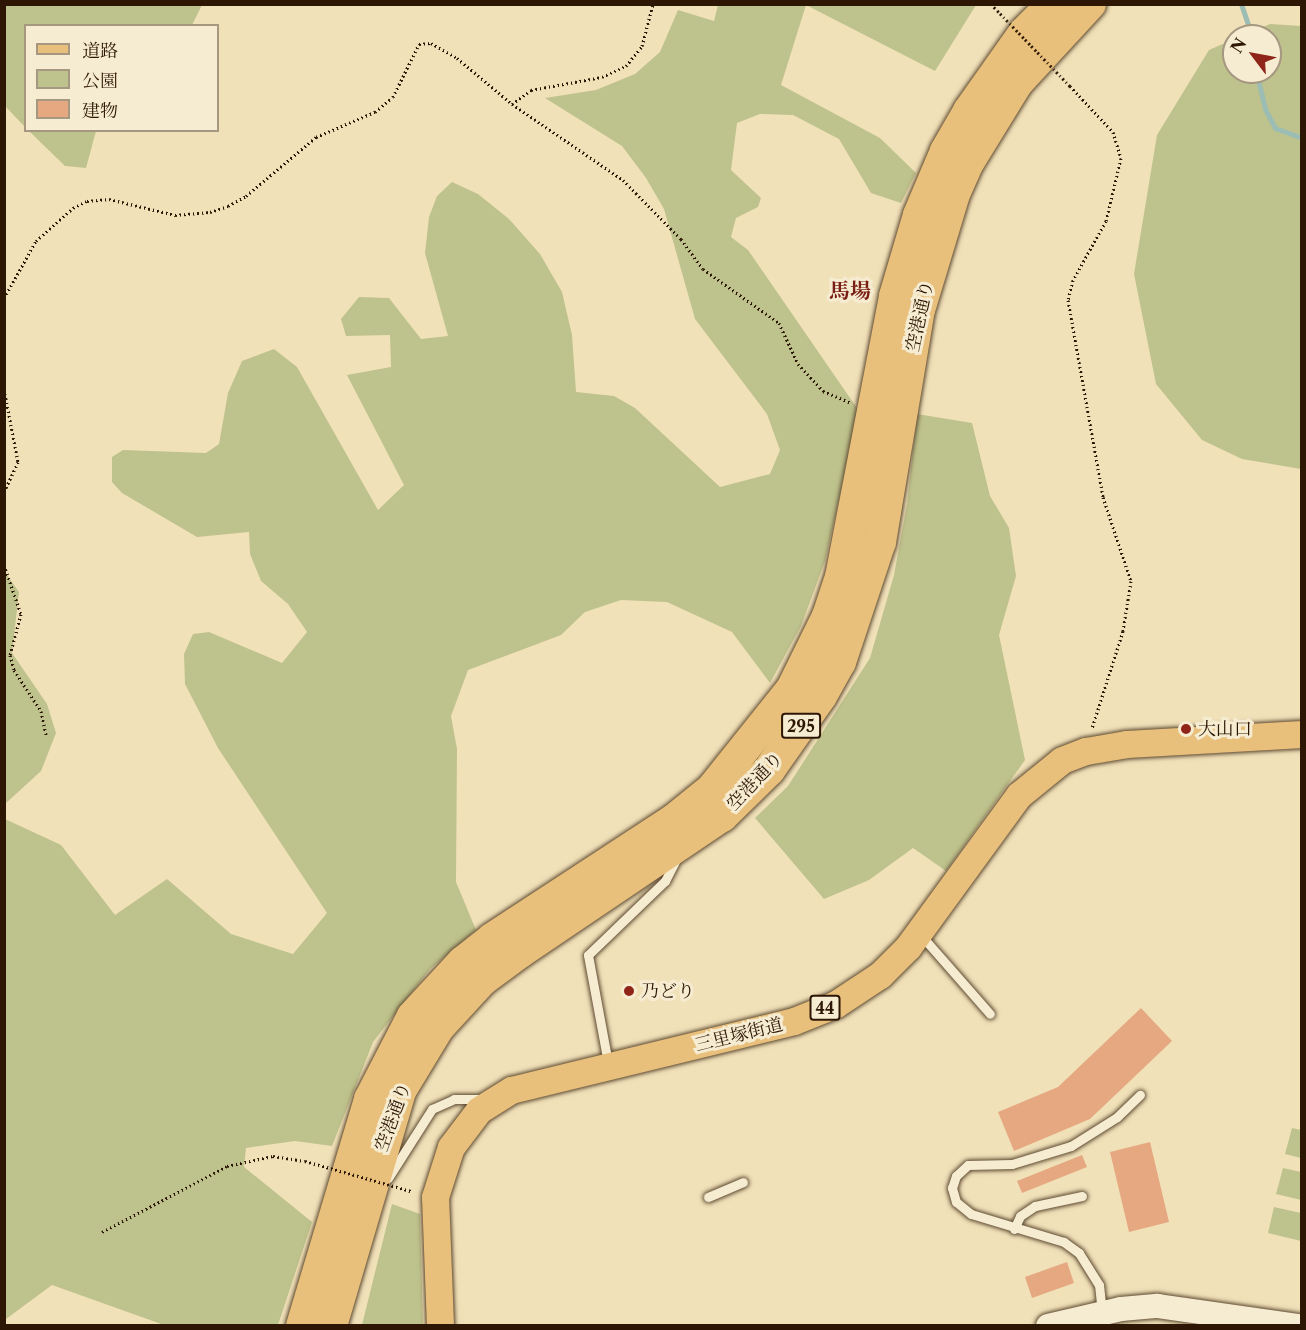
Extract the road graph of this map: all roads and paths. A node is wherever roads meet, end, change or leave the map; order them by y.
1 (653, 4) edge
2 (991, 4) edge
3 (1053, 4) edge
4 (1090, 4) edge
5 (512, 104) junction
6 (4, 298) edge
7 (4, 389) edge
8 (876, 404) junction
9 (4, 492) edge
10 (4, 565) edge
11 (46, 734) dead end
12 (1302, 734) edge
13 (1086, 751) junction
14 (680, 848) junction
15 (920, 934) junction
16 (990, 1014) dead end
17 (609, 1066) junction
18 (1140, 1095) dead end
19 (496, 1098) junction
20 (373, 1176) junction
21 (743, 1182) dead end
22 (411, 1191) dead end
23 (1082, 1196) dead end
24 (708, 1197) dead end
25 (1014, 1229) junction
26 (102, 1232) dead end
27 (1102, 1313) junction
28 (302, 1326) edge
29 (331, 1326) edge
30 (440, 1326) edge
31 (1048, 1326) edge
32 (1298, 1326) edge

1 - 5 path
2 - 13 path, bridge
3 - 8 highway, 空港通り / 295
4 - 14 highway, 空港通り / 295
5 - 6 path
5 - 8 path
7 - 9 path
8 - 28 highway, 空港通り / 295
10 - 11 path
12 - 13 main road, 三里塚街道 / 44
13 - 15 main road, 三里塚街道 / 44
14 - 17 lane
14 - 20 highway, 空港通り / 295
15 - 16 lane
15 - 17 main road, 三里塚街道 / 44
17 - 19 main road, 三里塚街道 / 44
18 - 25 lane
19 - 20 lane
19 - 30 main road, 三里塚街道 / 44
20 - 29 highway, 空港通り / 295
21 - 24 lane
22 - 26 path, bridge
23 - 25 lane
25 - 27 lane
27 - 31 street
27 - 32 street

